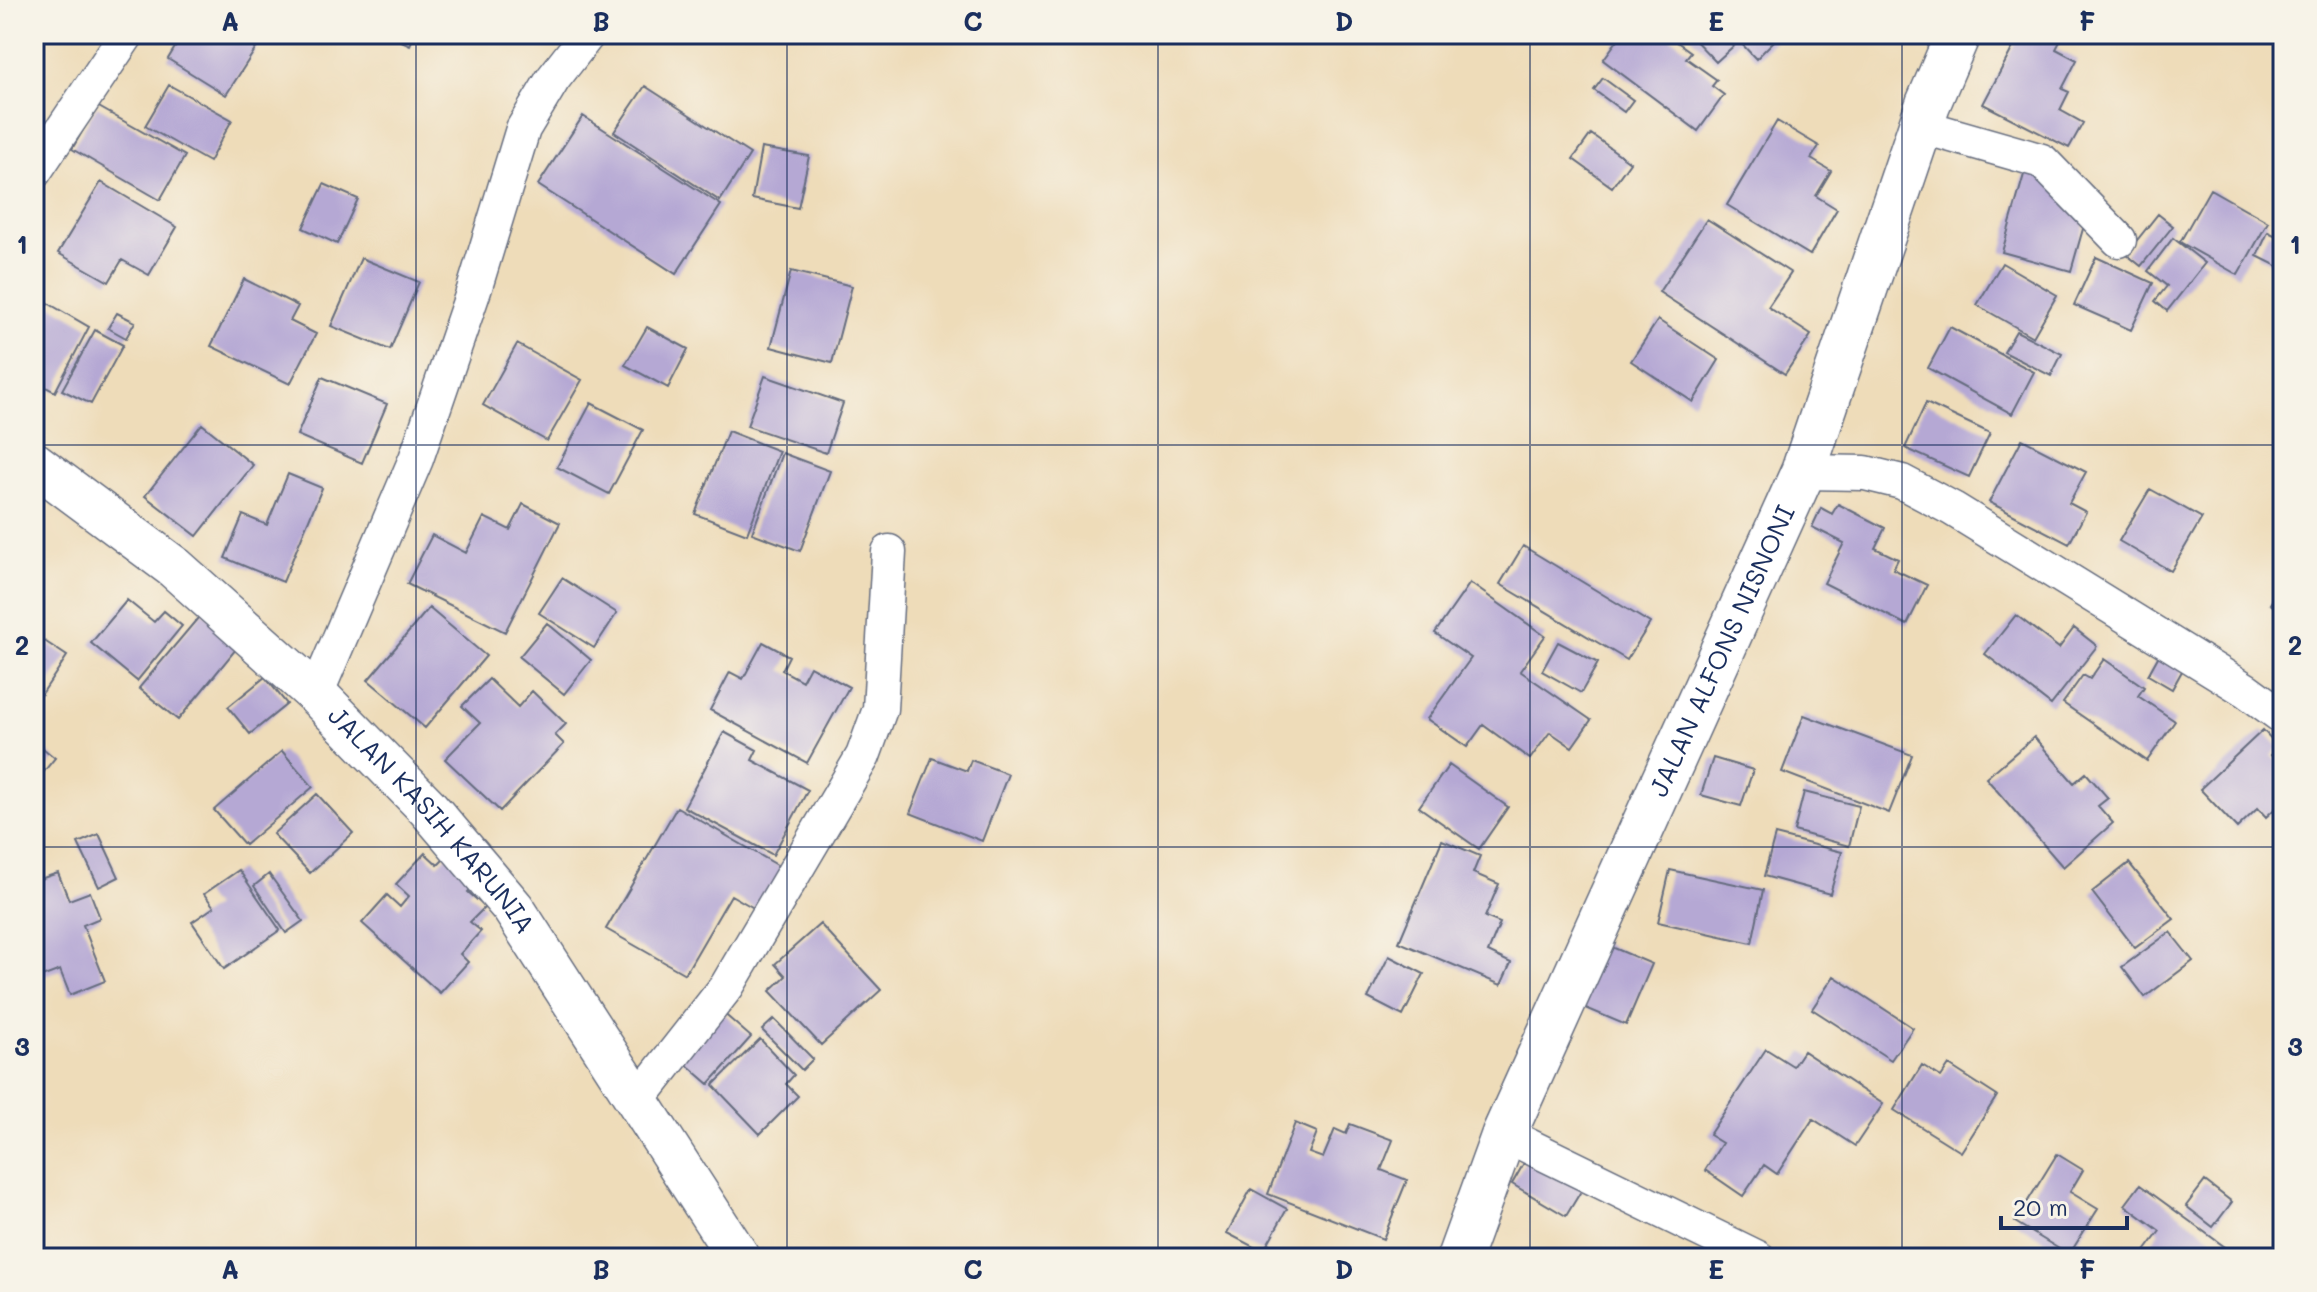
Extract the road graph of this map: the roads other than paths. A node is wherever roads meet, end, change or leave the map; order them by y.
1 (127, 34) edge
2 (588, 34) edge
3 (1958, 34) edge
4 (1920, 126) junction
5 (34, 172) edge
6 (2119, 240) dead end
7 (34, 463) edge
8 (1803, 472) junction
9 (889, 552) dead end
10 (316, 694) junction
11 (2283, 717) edge
12 (636, 1102) junction
13 (1504, 1134) junction
14 (739, 1258) edge
15 (1459, 1258) edge
16 (1758, 1258) edge

1 - 5 street
2 - 10 street
3 - 4 main road, JALAN ALFONS NISNONI
4 - 6 street
4 - 8 main road, JALAN ALFONS NISNONI
7 - 10 street, JALAN KASIH KARUNIA
8 - 11 street
8 - 13 main road, JALAN ALFONS NISNONI
9 - 12 street
10 - 12 street, JALAN KASIH KARUNIA
12 - 14 street, JALAN KASIH KARUNIA
13 - 15 main road, JALAN ALFONS NISNONI
13 - 16 street

